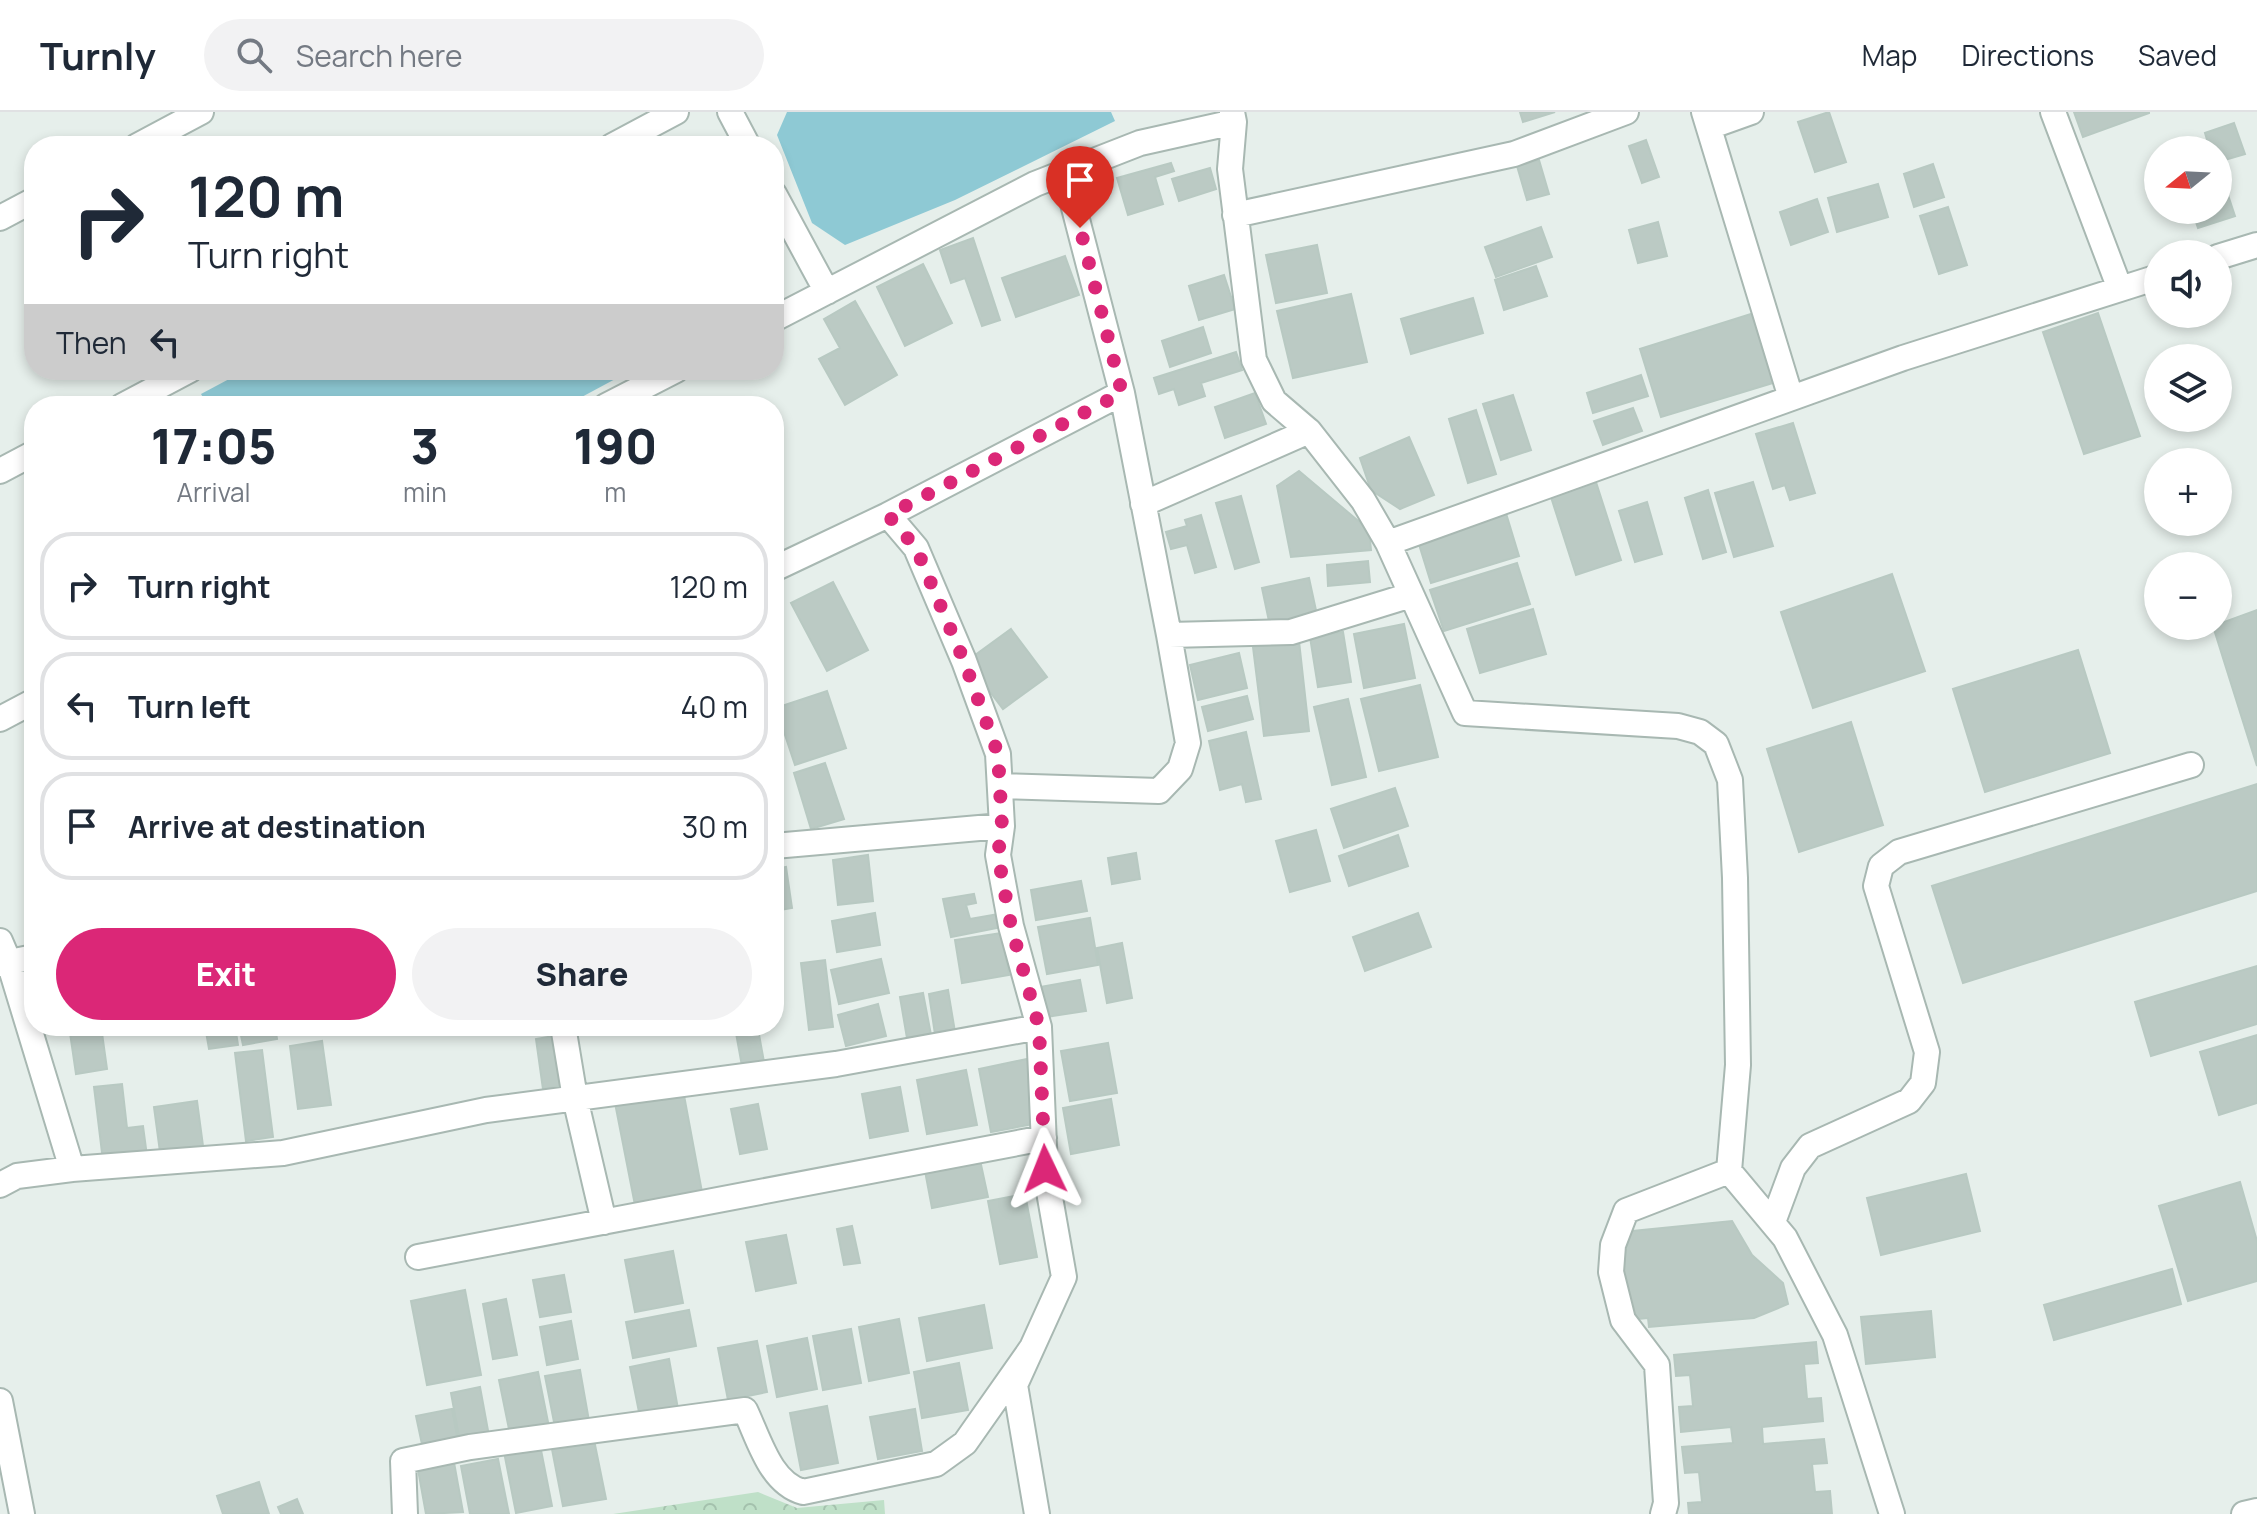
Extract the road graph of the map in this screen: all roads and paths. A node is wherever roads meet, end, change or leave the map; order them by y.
1 (201, 112) edge
2 (676, 112) edge
3 (730, 112) edge
4 (1626, 112) edge
5 (1751, 112) edge
6 (2053, 112) edge
7 (1233, 117) edge
8 (1706, 119) edge
9 (156, 136) edge
10 (631, 136) edge
11 (743, 136) edge
12 (1065, 173) junction
13 (24, 205) edge
14 (784, 212) edge
15 (1235, 215) junction
16 (0, 218) edge
17 (2257, 245) edge
18 (2232, 253) edge
19 (2144, 281) edge
20 (2120, 289) junction
21 (827, 292) junction
22 (784, 314) edge
23 (171, 380) edge
24 (657, 380) edge
25 (1122, 393) junction
26 (141, 396) edge
27 (625, 396) edge
28 (1791, 398) junction
29 (1309, 431) junction
30 (24, 458) edge
31 (0, 471) edge
32 (1143, 504) junction
33 (888, 515) junction
34 (1388, 543) junction
35 (784, 564) edge
36 (1411, 595) junction
37 (1169, 635) junction
38 (24, 706) edge
39 (0, 719) edge
40 (2191, 765) dead end
41 (1001, 786) junction
42 (1002, 826) junction
43 (784, 845) edge
44 (24, 951) edge
45 (3, 956) edge
46 (24, 957) edge
47 (24, 1021) edge
48 (1039, 1027) junction
49 (29, 1036) edge
50 (565, 1036) edge
51 (575, 1098) junction
52 (1044, 1138) junction
53 (72, 1169) junction
54 (1729, 1171) junction
55 (0, 1185) edge
56 (604, 1222) junction
57 (1773, 1222) junction
58 (418, 1257) dead end
59 (1031, 1349) junction
60 (0, 1401) edge
61 (6, 1459) edge
62 (2257, 1511) edge
63 (22, 1514) edge
64 (405, 1514) edge
65 (1037, 1514) edge
66 (1663, 1514) edge
67 (1892, 1514) edge
68 (2244, 1514) edge

1 - 9 street
2 - 10 street
3 - 11 street
4 - 15 street
5 - 8 street
6 - 20 street
7 - 12 street
7 - 15 street
8 - 28 street
12 - 21 street
12 - 25 street
13 - 16 street
14 - 21 street
15 - 29 street
17 - 18 street
19 - 20 street
20 - 28 street
21 - 22 street
23 - 26 street
24 - 27 street
25 - 32 street
25 - 33 street
28 - 34 street
29 - 32 street
29 - 34 street
30 - 31 street
32 - 37 street
33 - 35 street
33 - 41 street
34 - 36 street
36 - 37 street
36 - 54 street
37 - 41 street
38 - 39 street
40 - 57 street
41 - 42 street
42 - 43 street
42 - 48 street
44 - 45 street
45 - 46 street
45 - 47 street
48 - 51 street
48 - 52 street
49 - 53 street
50 - 51 street
51 - 53 street
51 - 56 street
52 - 56 street
52 - 59 street
53 - 55 street
54 - 57 street
54 - 66 street
56 - 58 street
57 - 67 street
59 - 64 street
59 - 65 street
60 - 61 street
61 - 63 street
62 - 68 street

